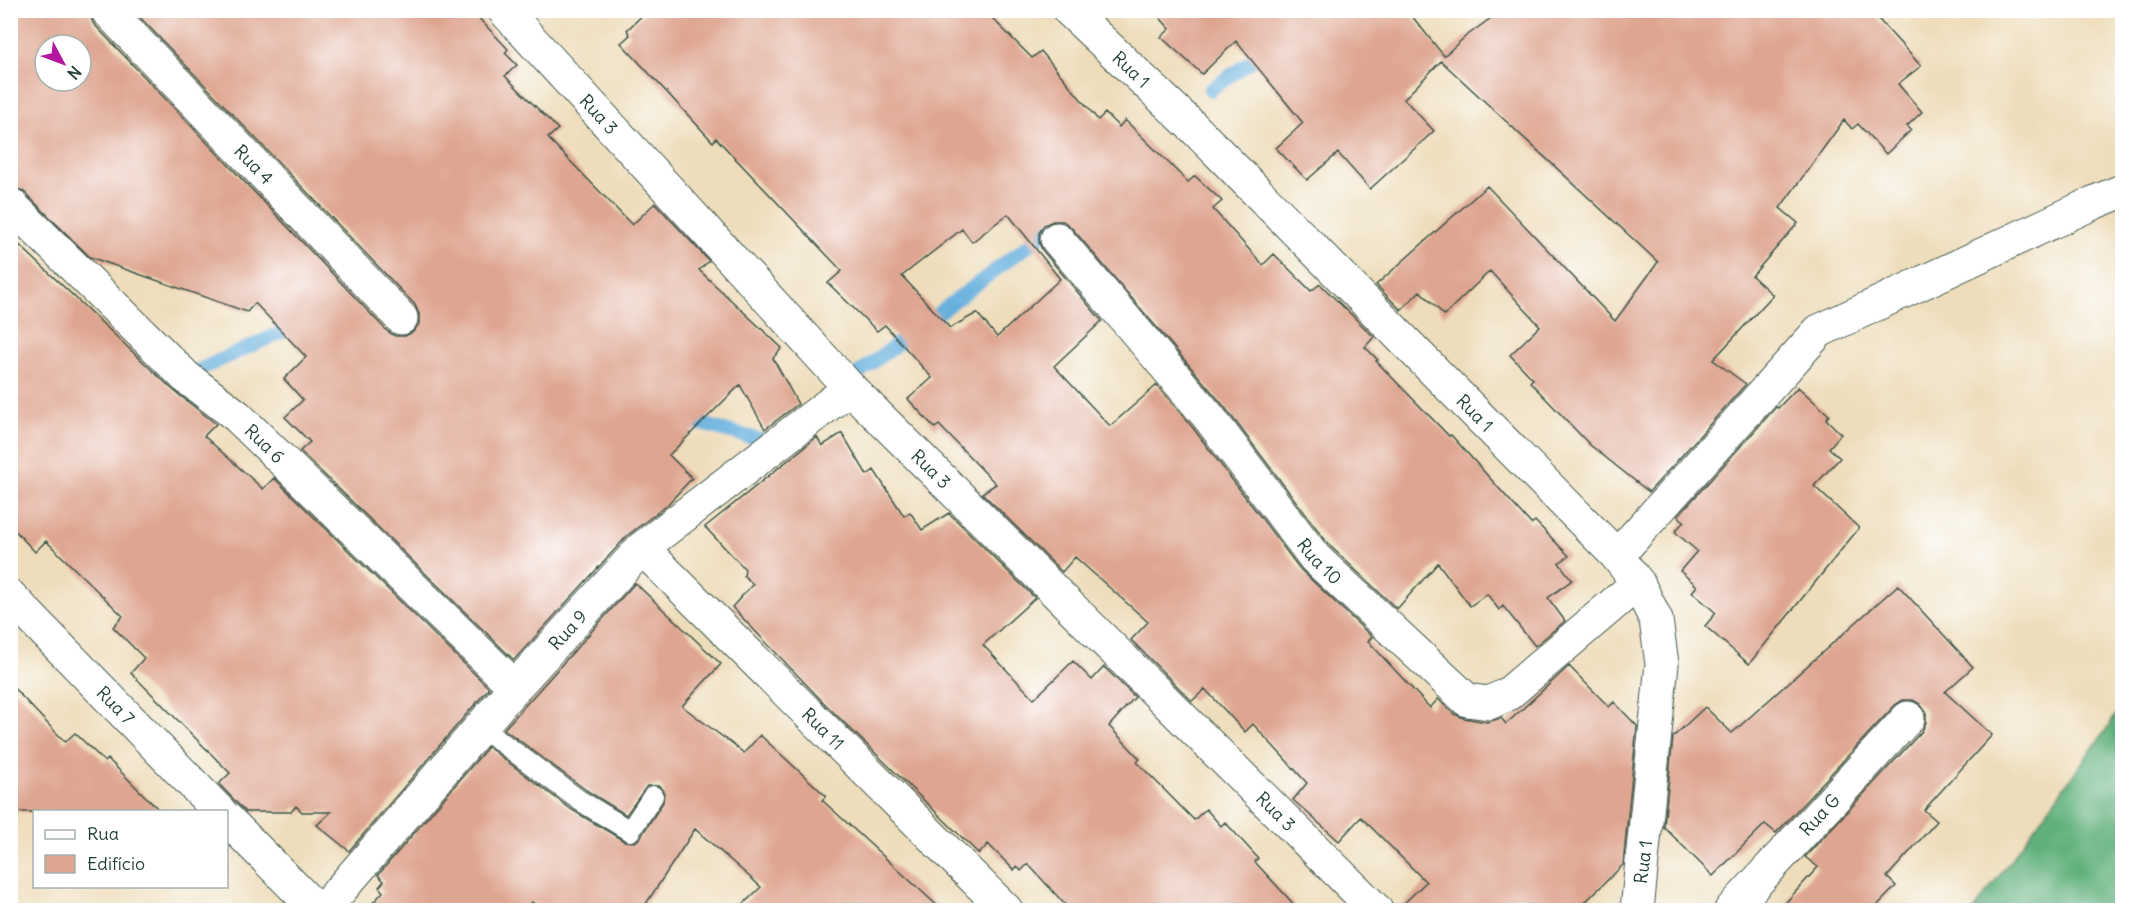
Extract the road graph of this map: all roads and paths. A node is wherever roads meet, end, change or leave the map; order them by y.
1 (107, 10) edge
2 (504, 10) edge
3 (1069, 10) edge
4 (2122, 191) edge
5 (10, 204) edge
6 (1057, 239) dead end
7 (401, 318) dead end
8 (850, 388) junction
9 (642, 548) junction
10 (1617, 556) junction
11 (1638, 583) junction
12 (10, 596) edge
13 (515, 687) junction
14 (1908, 718) dead end
15 (481, 727) junction
16 (653, 796) dead end
17 (218, 810) edge
18 (228, 820) edge
19 (317, 910) edge
20 (323, 910) edge
21 (1006, 910) edge
22 (1376, 910) edge
23 (1637, 910) edge
24 (1731, 910) edge

1 - 7 street, Rua 4
2 - 8 street, Rua 3
3 - 10 street, Rua 1
4 - 10 street
5 - 13 street, Rua 6
6 - 11 street, Rua 10
8 - 9 street, Rua 9
8 - 22 street, Rua 3
9 - 13 street, Rua 9
9 - 21 street, Rua 11
10 - 11 street, Rua 1
11 - 23 street, Rua 1
12 - 17 street, Rua 7
13 - 15 street, Rua 9
14 - 24 street, Rua G
15 - 16 lane
15 - 20 street, Rua 9
18 - 19 street

